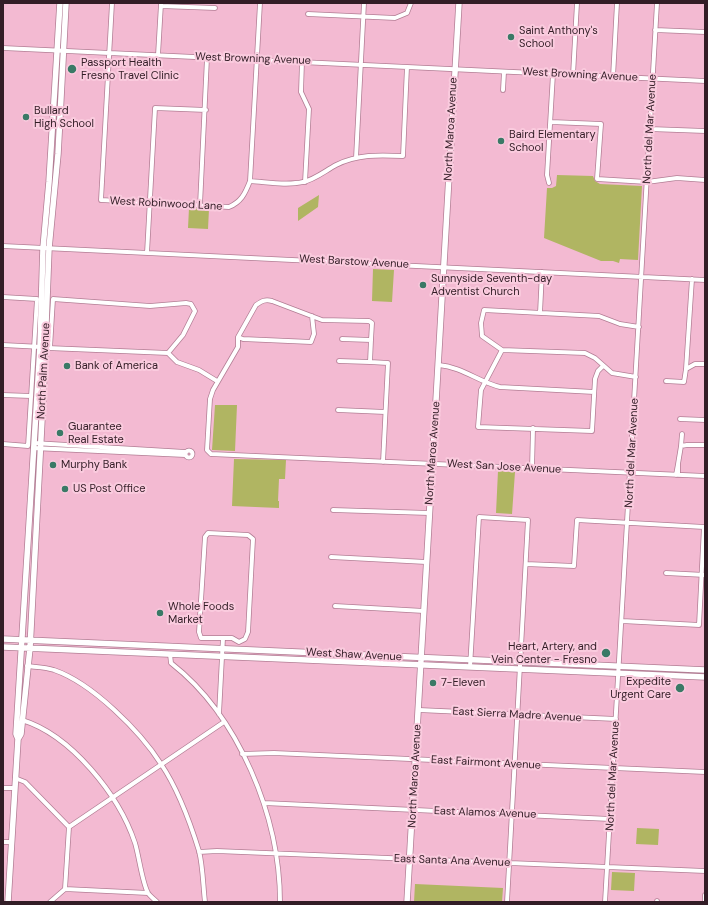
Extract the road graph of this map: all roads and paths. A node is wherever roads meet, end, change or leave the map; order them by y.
1 (60, 3) edge
2 (66, 3) edge
3 (112, 3) edge
4 (260, 3) edge
5 (364, 3) edge
6 (411, 3) edge
7 (458, 3) edge
8 (577, 3) edge
9 (617, 3) edge
10 (657, 3) edge
11 (161, 4) edge
12 (215, 8) dead end
13 (308, 14) dead end
14 (363, 16) junction
15 (655, 30) junction
16 (705, 32) edge
17 (3, 48) edge
18 (60, 51) junction
19 (109, 53) junction
20 (158, 55) junction
21 (208, 58) junction
22 (257, 60) junction
23 (302, 62) junction
24 (360, 64) junction
25 (407, 67) junction
26 (455, 69) junction
27 (504, 72) junction
28 (553, 74) junction
29 (573, 75) junction
30 (613, 77) junction
31 (652, 79) junction
32 (705, 81) edge
33 (503, 90) dead end
34 (206, 110) junction
35 (550, 122) junction
36 (650, 128) junction
37 (705, 131) edge
38 (356, 158) junction
39 (705, 180) edge
40 (250, 181) junction
41 (305, 182) junction
42 (647, 182) junction
43 (549, 183) dead end
44 (149, 203) junction
45 (200, 205) junction
46 (3, 246) edge
47 (46, 248) junction
48 (147, 253) junction
49 (443, 266) junction
50 (542, 272) junction
51 (641, 278) junction
52 (692, 279) junction
53 (705, 280) edge
54 (3, 297) edge
55 (540, 313) junction
56 (312, 316) junction
57 (639, 327) junction
58 (238, 337) junction
59 (342, 339) dead end
60 (371, 340) junction
61 (3, 346) edge
62 (33, 347) junction
63 (45, 348) junction
64 (502, 350) junction
65 (168, 353) junction
66 (339, 361) dead end
67 (370, 362) junction
68 (705, 364) edge
69 (439, 365) junction
70 (603, 366) junction
71 (686, 369) junction
72 (636, 377) junction
73 (217, 380) junction
74 (666, 381) dead end
75 (485, 382) junction
76 (594, 392) junction
77 (3, 395) edge
78 (31, 396) junction
79 (338, 410) dead end
80 (385, 412) junction
81 (680, 419) dead end
82 (705, 420) edge
83 (533, 428) junction
84 (682, 434) dead end
85 (3, 444) edge
86 (32, 446) junction
87 (40, 446) junction
88 (681, 446) junction
89 (705, 446) edge
90 (185, 453) dead end
91 (383, 462) junction
92 (32, 464) junction
93 (432, 464) junction
94 (532, 469) junction
95 (631, 473) junction
96 (677, 475) junction
97 (705, 476) edge
98 (333, 510) dead end
99 (36, 511) junction
100 (429, 513) junction
101 (628, 522) junction
102 (331, 557) dead end
103 (426, 562) junction
104 (526, 564) junction
105 (666, 573) dead end
106 (703, 575) edge
107 (335, 606) dead end
108 (424, 611) junction
109 (622, 621) junction
110 (223, 638) junction
111 (3, 640) edge
112 (22, 640) junction
113 (30, 641) junction
114 (144, 646) junction
115 (3, 647) edge
116 (21, 648) junction
117 (30, 648) junction
118 (223, 649) junction
119 (108, 652) junction
120 (170, 654) junction
121 (222, 656) junction
122 (421, 658) junction
123 (470, 660) junction
124 (520, 662) junction
125 (421, 665) junction
126 (27, 666) junction
127 (619, 666) junction
128 (470, 667) junction
129 (519, 669) junction
130 (705, 670) edge
131 (618, 673) junction
132 (705, 677) edge
133 (419, 710) junction
134 (219, 714) junction
135 (517, 715) junction
136 (616, 719) junction
137 (22, 720) junction
138 (224, 722) junction
139 (18, 739) junction
140 (242, 754) junction
141 (415, 759) junction
142 (161, 764) junction
143 (514, 764) junction
144 (614, 768) junction
145 (705, 772) edge
146 (15, 778) junction
147 (3, 788) edge
148 (14, 788) junction
149 (113, 797) junction
150 (264, 803) junction
151 (413, 810) junction
152 (511, 814) junction
153 (610, 819) junction
154 (69, 828) junction
155 (3, 842) edge
156 (11, 842) junction
157 (199, 852) junction
158 (276, 853) junction
159 (409, 859) junction
160 (509, 863) junction
161 (607, 868) junction
162 (705, 871) edge
163 (65, 889) junction
164 (148, 893) junction
165 (705, 895) edge
166 (8, 902) edge
167 (50, 902) edge
168 (157, 902) edge
169 (205, 902) edge
170 (280, 902) edge
171 (407, 902) edge
172 (507, 902) edge
173 (605, 902) edge
174 (705, 902) edge

1 - 18 main road, North Palm Avenue
2 - 18 main road, North Palm Avenue
3 - 19 street
4 - 22 street
5 - 14 street
6 - 14 street
7 - 26 main road, North Maroa Avenue
8 - 29 street
9 - 30 street
10 - 15 street, North del Mar Avenue
11 - 12 street
11 - 20 street
13 - 14 street
14 - 24 street
15 - 16 street
15 - 31 street, North del Mar Avenue
17 - 18 street, West Browning Avenue
18 - 19 street, West Browning Avenue
18 - 47 main road, North Palm Avenue
19 - 20 street, West Browning Avenue
19 - 44 street, West Robinwood Lane
20 - 21 street, West Browning Avenue
21 - 22 street, West Browning Avenue
21 - 34 street
22 - 23 street, West Browning Avenue
22 - 40 street
23 - 24 street, West Browning Avenue
23 - 41 street
24 - 25 street, West Browning Avenue
24 - 38 street
25 - 26 street, West Browning Avenue
25 - 38 street
26 - 27 street, West Browning Avenue
26 - 49 main road, North Maroa Avenue
27 - 28 street, West Browning Avenue
27 - 33 street
28 - 29 street, West Browning Avenue
28 - 35 street
29 - 30 street, West Browning Avenue
30 - 31 street, West Browning Avenue
31 - 32 street, West Browning Avenue
31 - 36 street, North del Mar Avenue
34 - 44 street
34 - 45 street
35 - 42 street
35 - 43 street
36 - 37 street
36 - 42 street, North del Mar Avenue
38 - 41 street
39 - 42 street
40 - 41 street
40 - 45 street, West Robinwood Lane
42 - 51 street, North del Mar Avenue
44 - 45 street, West Robinwood Lane
44 - 48 street
46 - 47 street, West Barstow Avenue
47 - 48 street, West Barstow Avenue
47 - 63 main road, North Palm Avenue
48 - 49 street, West Barstow Avenue
49 - 50 street, West Barstow Avenue
49 - 69 main road, North Maroa Avenue
50 - 51 street, West Barstow Avenue
50 - 55 street
51 - 52 street, West Barstow Avenue
51 - 57 street, North del Mar Avenue
52 - 53 street, West Barstow Avenue
52 - 71 street
54 - 62 street
55 - 57 street
55 - 64 street
56 - 58 street
56 - 58 street
56 - 60 street
57 - 72 street, North del Mar Avenue
58 - 73 street
59 - 60 street
60 - 67 street
61 - 62 street
62 - 63 street
62 - 78 street
63 - 65 street
63 - 65 street
63 - 86 main road, North Palm Avenue
63 - 87 main road, North Palm Avenue
64 - 70 street
64 - 75 street
65 - 73 street
66 - 67 street
67 - 80 street
68 - 71 street
69 - 75 street
69 - 93 main road, North Maroa Avenue
70 - 72 street
70 - 76 street
71 - 74 street
72 - 95 street, North del Mar Avenue
73 - 91 street, West San Jose Avenue
75 - 76 street
75 - 83 street
76 - 83 street
77 - 78 street
78 - 86 street
79 - 80 street
80 - 91 street
81 - 82 street
83 - 94 street
84 - 88 street
85 - 86 street
86 - 87 street
86 - 92 main road, North Palm Avenue
87 - 90 street
87 - 99 main road, North Palm Avenue
88 - 89 street
88 - 96 street
91 - 93 street, West San Jose Avenue
92 - 99 main road
92 - 112 main road, North Palm Avenue
93 - 94 street, West San Jose Avenue
93 - 100 main road, North Maroa Avenue
94 - 95 street, West San Jose Avenue
95 - 96 street, West San Jose Avenue
95 - 101 street, North del Mar Avenue
96 - 97 street, West San Jose Avenue
98 - 100 street
99 - 113 main road, North Palm Avenue
100 - 103 main road, North Maroa Avenue
101 - 104 street
101 - 106 street
101 - 109 street, North del Mar Avenue
102 - 103 street
103 - 108 main road, North Maroa Avenue
104 - 123 street
104 - 124 street
105 - 106 street
106 - 109 street
107 - 108 street
108 - 122 main road, North Maroa Avenue
109 - 127 street, North del Mar Avenue
110 - 110 street
110 - 118 street
111 - 112 main road, West Shaw Avenue
112 - 113 main road, West Shaw Avenue
112 - 116 main road, North Palm Avenue
113 - 114 main road, West Shaw Avenue
113 - 117 main road, North Palm Avenue
114 - 118 main road, West Shaw Avenue
114 - 119 main road
115 - 116 main road, West Shaw Avenue
116 - 117 main road, West Shaw Avenue
116 - 139 main road, North Palm Avenue
117 - 119 main road, West Shaw Avenue
117 - 126 main road, North Palm Avenue
118 - 121 street
118 - 122 main road, West Shaw Avenue
119 - 120 main road, West Shaw Avenue
120 - 121 main road, West Shaw Avenue
120 - 134 street
121 - 125 main road, West Shaw Avenue
121 - 134 street
122 - 123 main road, West Shaw Avenue
122 - 125 main road, North Maroa Avenue
123 - 124 main road, West Shaw Avenue
123 - 128 street
124 - 127 main road, West Shaw Avenue
124 - 129 street
125 - 128 main road, West Shaw Avenue
125 - 133 main road, North Maroa Avenue
126 - 137 main road, North Palm Avenue
126 - 142 street
127 - 130 main road, West Shaw Avenue
127 - 131 street, North del Mar Avenue
128 - 129 main road, West Shaw Avenue
129 - 131 main road, West Shaw Avenue
129 - 135 street
131 - 132 main road, West Shaw Avenue
131 - 136 street, North del Mar Avenue
133 - 135 street, East Sierra Madre Avenue
133 - 141 main road, North Maroa Avenue
134 - 138 street
135 - 136 street, East Sierra Madre Avenue
135 - 143 street
136 - 144 street, North del Mar Avenue
137 - 139 main road, North Palm Avenue
137 - 149 street
138 - 140 street
138 - 142 street
139 - 146 main road, North Palm Avenue
140 - 141 street, East Fairmont Avenue
140 - 150 street
141 - 143 street, East Fairmont Avenue
141 - 151 main road, North Maroa Avenue
142 - 149 street
142 - 157 street
143 - 144 street, East Fairmont Avenue
143 - 152 street
144 - 145 street, East Fairmont Avenue
144 - 153 street, North del Mar Avenue
146 - 148 main road, North Palm Avenue
146 - 154 street
147 - 148 street
148 - 156 main road, North Palm Avenue
149 - 154 street
149 - 164 street
150 - 151 street, East Alamos Avenue
150 - 158 street
151 - 152 street, East Alamos Avenue
151 - 159 main road, North Maroa Avenue
152 - 153 street, East Alamos Avenue
152 - 160 street
153 - 161 street, North del Mar Avenue
154 - 163 street
155 - 156 street
156 - 166 main road, North Palm Avenue
157 - 158 street, East Santa Ana Avenue
157 - 169 street
158 - 159 street, East Santa Ana Avenue
158 - 170 street
159 - 160 street, East Santa Ana Avenue
159 - 171 main road, North Maroa Avenue
160 - 161 street, East Santa Ana Avenue
160 - 172 street
161 - 162 street, East Santa Ana Avenue
161 - 173 street, North del Mar Avenue
163 - 164 street
163 - 167 street
164 - 168 street
165 - 174 street

